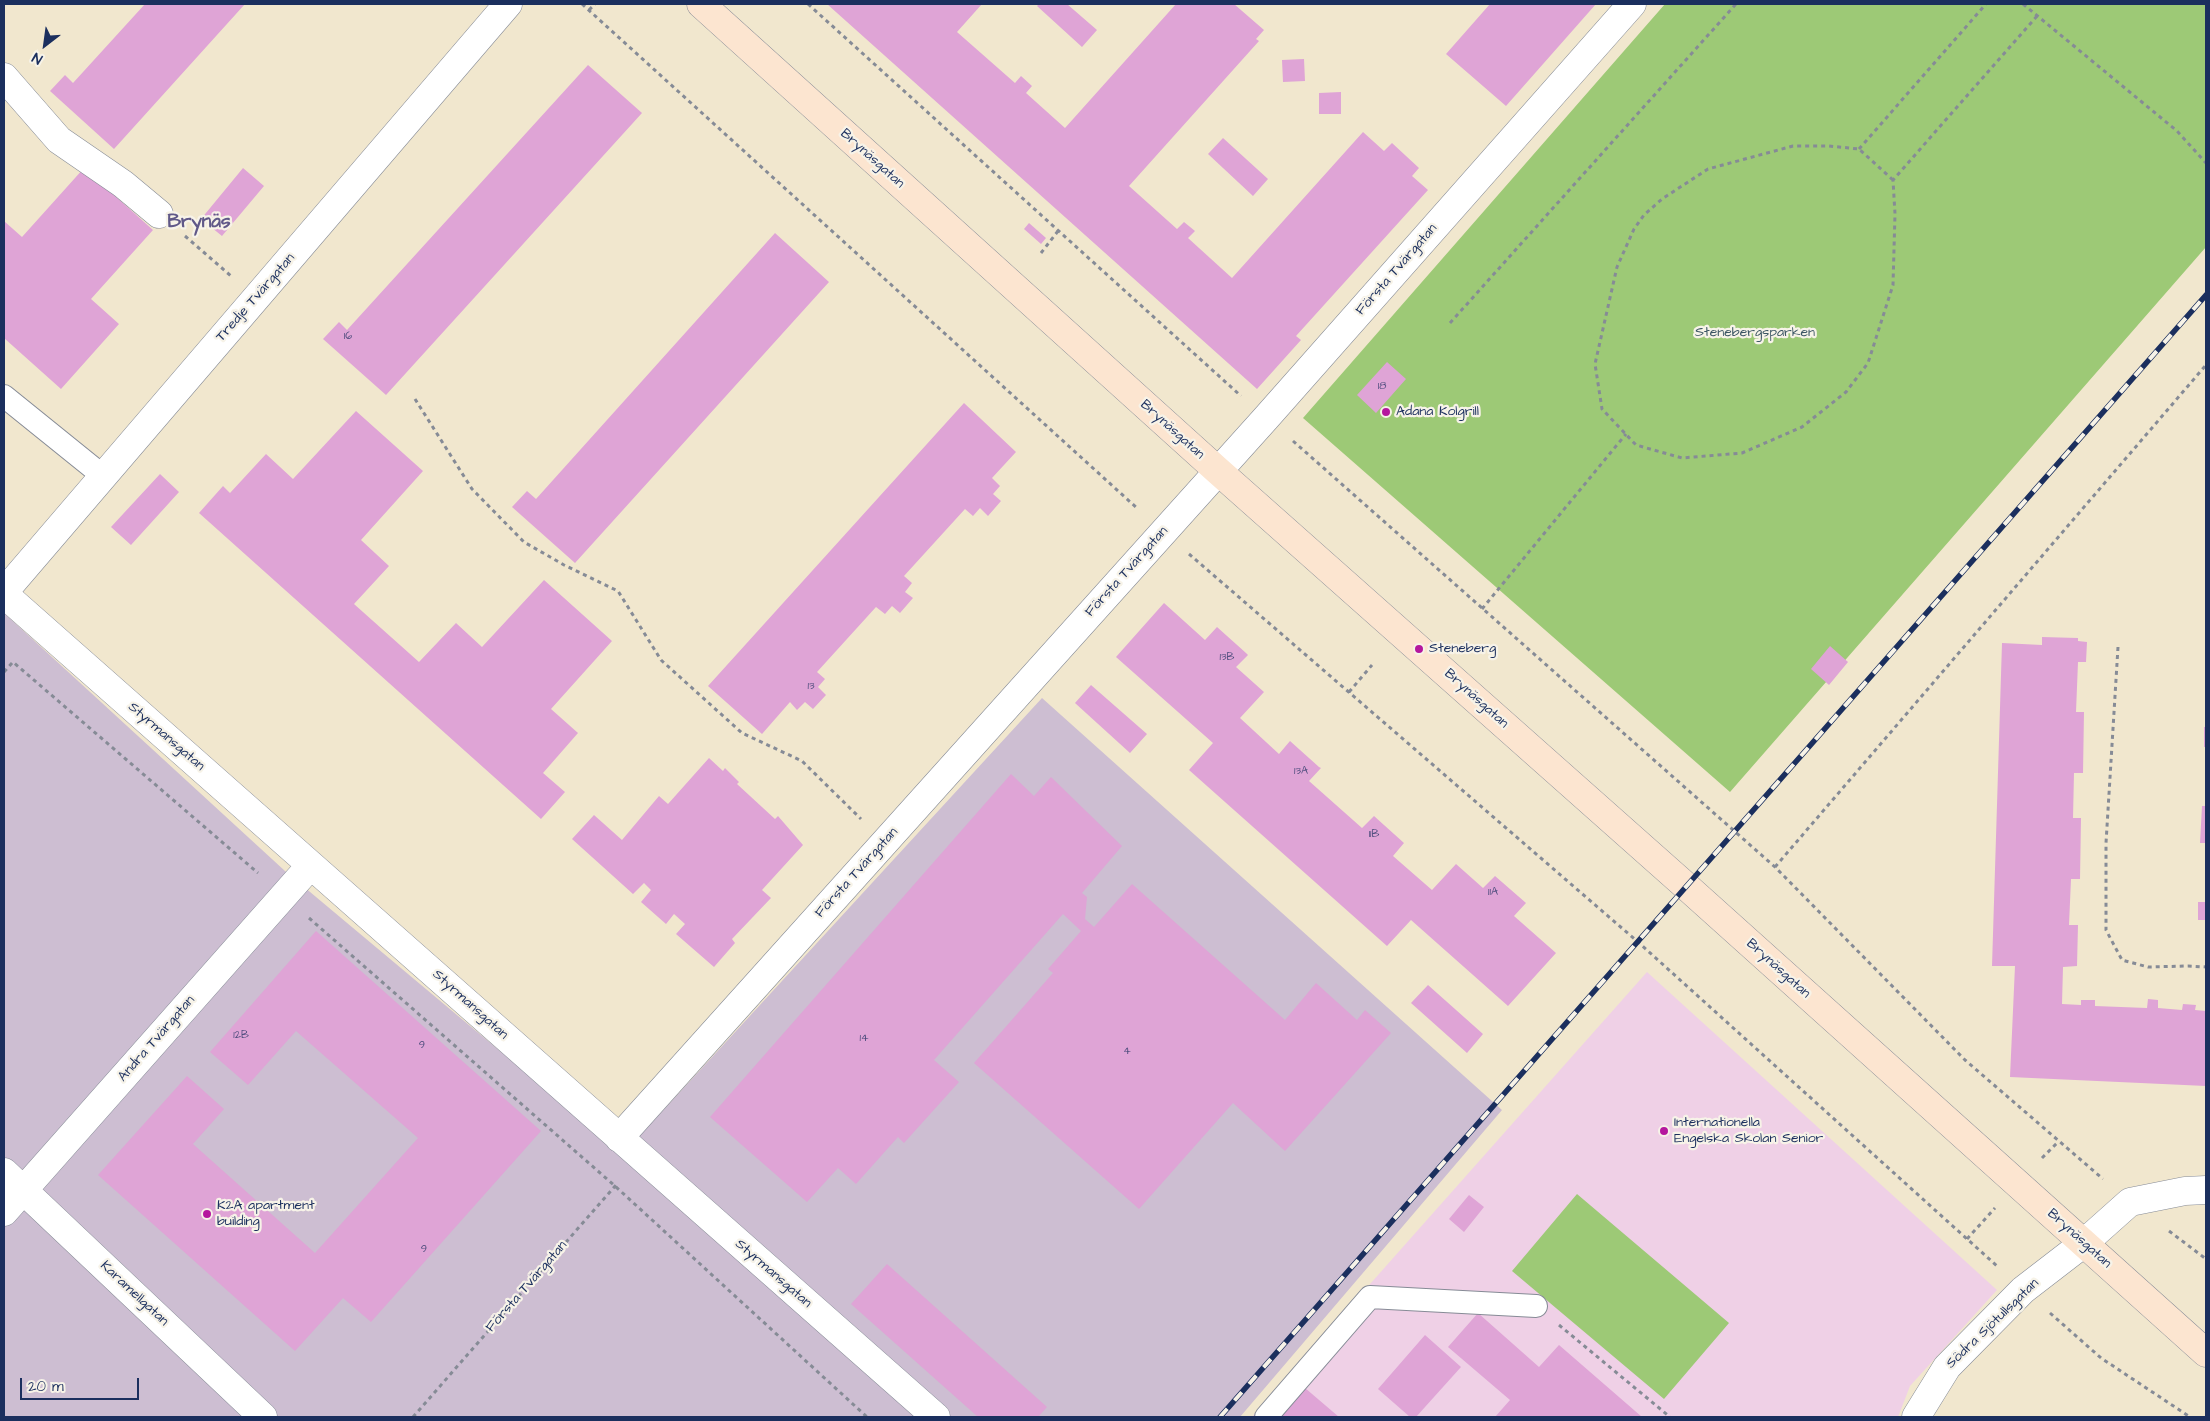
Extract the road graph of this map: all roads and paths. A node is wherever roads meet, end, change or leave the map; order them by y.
1 (508, 4) edge
2 (582, 4) edge
3 (595, 4) edge
4 (701, 4) edge
5 (808, 4) edge
6 (1632, 4) edge
7 (1736, 4) edge
8 (1986, 4) edge
9 (2022, 4) edge
10 (589, 10) junction
11 (2037, 16) junction
12 (4, 77) edge
13 (1859, 149) junction
14 (2206, 163) edge
15 (1893, 180) junction
16 (160, 214) joint
17 (1058, 231) junction
18 (1041, 253) dead end
19 (256, 298) junction
20 (1450, 323) dead end
21 (2206, 364) edge
22 (4, 396) edge
23 (415, 399) dead end
24 (1266, 418) junction
25 (1626, 434) junction
26 (1217, 470) junction
27 (103, 476) junction
28 (1163, 532) junction
29 (4, 593) edge
30 (1482, 609) junction
31 (2118, 647) dead end
32 (1372, 665) dead end
33 (4, 672) edge
34 (1349, 692) junction
35 (884, 843) junction
36 (311, 865) junction
37 (1775, 867) junction
38 (284, 895) junction
39 (2206, 968) edge
40 (619, 1138) junction
41 (641, 1156) junction
42 (4, 1172) edge
43 (615, 1186) junction
44 (24, 1190) junction
45 (2206, 1190) edge
46 (2130, 1202) junction
47 (4, 1212) edge
48 (2084, 1243) junction
49 (2023, 1290) junction
50 (1536, 1306) joint
51 (2206, 1353) edge
52 (263, 1417) edge
53 (413, 1417) edge
54 (868, 1417) edge
55 (936, 1417) edge
56 (1266, 1417) edge
57 (1670, 1417) edge
58 (1916, 1417) edge
59 (2190, 1417) edge

1 - 19 street, Tredje Tvärgatan
2 - 10 path
3 - 10 path
4 - 26 street, Brynäsgatan
5 - 17 path
6 - 24 street, Första Tvärgatan
7 - 20 path
8 - 13 path
9 - 11 path
10 - 28 path
11 - 14 path
11 - 15 path
12 - 16 street
13 - 15 path
13 - 25 path
15 - 25 path
16 - 19 path
17 - 18 path
17 - 24 path
19 - 27 street, Tredje Tvärgatan
21 - 37 path
22 - 27 lane
23 - 35 path
24 - 26 street, Första Tvärgatan
24 - 30 path
25 - 30 path
26 - 28 street, Första Tvärgatan
26 - 48 street, Brynäsgatan
27 - 29 street, Tredje Tvärgatan
28 - 34 path
28 - 35 street, Första Tvärgatan
29 - 36 street, Styrmansgatan
30 - 37 path
31 - 39 path
32 - 34 path
33 - 38 path
34 - 49 path
35 - 40 street, Första Tvärgatan
36 - 38 street, Andra Tvärgatan
36 - 40 street, Styrmansgatan
37 - 46 path
38 - 43 path
38 - 44 street, Andra Tvärgatan
40 - 41 street, Styrmansgatan
41 - 43 path, Första Tvärgatan
41 - 55 street, Styrmansgatan
42 - 44 street, Karamellgatan
43 - 53 path, Första Tvärgatan
43 - 54 path
44 - 47 street, Andra Tvärgatan
44 - 52 street, Karamellgatan
45 - 46 street
46 - 48 street, Södra Sjötullsgatan
48 - 49 street, Södra Sjötullsgatan
48 - 51 street, Brynäsgatan
49 - 58 street, Södra Sjötullsgatan
49 - 59 path
50 - 56 lane
50 - 57 path

